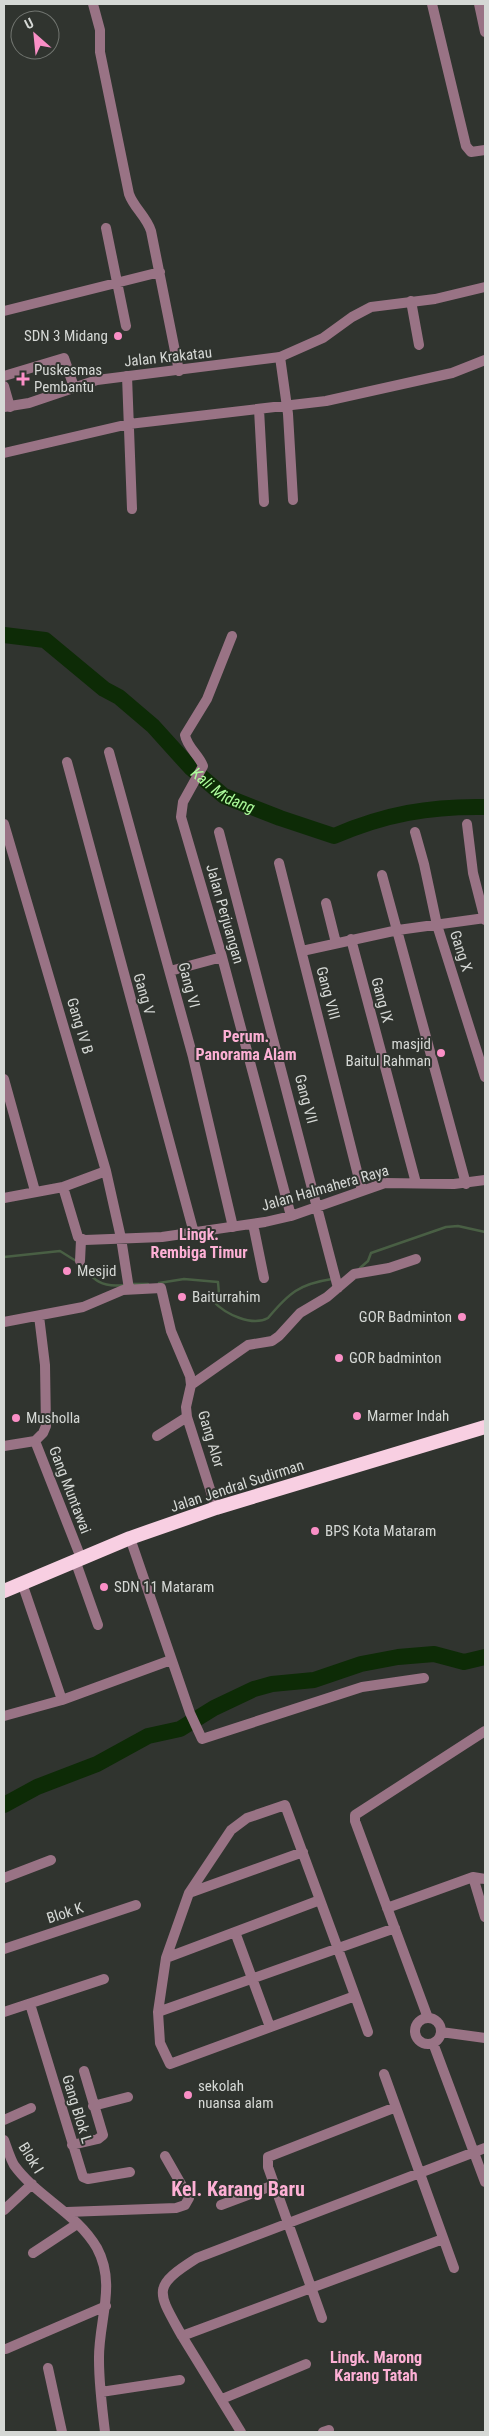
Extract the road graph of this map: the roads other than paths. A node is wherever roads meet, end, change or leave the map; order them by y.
1 (93, 4) edge
2 (432, 4) edge
3 (478, 4) edge
4 (485, 32) edge
5 (485, 150) edge
6 (106, 228) dead end
7 (160, 272) junction
8 (118, 284) junction
9 (485, 287) edge
10 (411, 301) junction
11 (4, 311) edge
12 (126, 326) dead end
13 (419, 345) dead end
14 (280, 357) junction
15 (485, 360) edge
16 (179, 371) junction
17 (4, 376) edge
18 (127, 376) junction
19 (4, 386) edge
20 (74, 387) junction
21 (7, 407) edge
22 (287, 407) junction
23 (259, 409) junction
24 (129, 424) junction
25 (4, 453) edge
26 (292, 500) dead end
27 (264, 502) dead end
28 (132, 509) dead end
29 (232, 636) dead end
30 (109, 752) dead end
31 (67, 762) dead end
32 (4, 824) edge
33 (467, 824) dead end
34 (219, 832) dead end
35 (415, 832) dead end
36 (9, 858) edge
37 (279, 862) dead end
38 (382, 875) dead end
39 (326, 903) dead end
40 (485, 918) edge
41 (437, 925) junction
42 (398, 930) junction
43 (351, 939) junction
44 (336, 943) junction
45 (302, 951) junction
46 (222, 957) junction
47 (170, 971) junction
48 (485, 1077) edge
49 (4, 1079) edge
50 (106, 1172) junction
51 (485, 1180) edge
52 (416, 1184) junction
53 (466, 1184) junction
54 (63, 1187) junction
55 (362, 1190) junction
56 (35, 1191) junction
57 (4, 1198) edge
58 (318, 1207) junction
59 (290, 1216) junction
60 (253, 1224) junction
61 (233, 1227) junction
62 (194, 1233) junction
63 (121, 1238) junction
64 (81, 1240) junction
65 (416, 1259) dead end
66 (80, 1261) dead end
67 (264, 1278) dead end
68 (337, 1282) junction
69 (128, 1286) junction
70 (39, 1316) junction
71 (4, 1322) edge
72 (191, 1385) junction
73 (187, 1416) junction
74 (485, 1426) edge
75 (157, 1436) dead end
76 (35, 1441) junction
77 (4, 1446) edge
78 (216, 1508) junction
79 (130, 1538) junction
80 (78, 1559) junction
81 (22, 1583) junction
82 (4, 1591) edge
83 (98, 1625) dead end
84 (171, 1660) junction
85 (424, 1678) dead end
86 (62, 1700) junction
87 (4, 1716) edge
88 (485, 1731) edge
89 (303, 1852) junction
90 (51, 1860) dead end
91 (473, 1877) junction
92 (4, 1878) edge
93 (485, 1879) edge
94 (189, 1893) junction
95 (320, 1900) junction
96 (136, 1905) dead end
97 (387, 1908) junction
98 (485, 1917) edge
99 (395, 1928) junction
100 (235, 1932) junction
101 (4, 1949) edge
102 (338, 1949) junction
103 (166, 1958) junction
104 (104, 1979) dead end
105 (252, 1979) junction
106 (355, 1996) junction
107 (30, 2004) junction
108 (4, 2012) edge
109 (158, 2012) junction
110 (428, 2018) junction
111 (270, 2027) junction
112 (368, 2032) dead end
113 (441, 2032) junction
114 (485, 2038) edge
115 (433, 2043) junction
116 (84, 2072) dead end
117 (384, 2074) dead end
118 (128, 2098) dead end
119 (93, 2106) junction
120 (396, 2107) junction
121 (31, 2108) dead end
122 (4, 2120) edge
123 (4, 2140) edge
124 (72, 2145) junction
125 (485, 2148) edge
126 (474, 2153) junction
127 (165, 2156) dead end
128 (9, 2164) edge
129 (130, 2172) dead end
130 (419, 2174) junction
131 (485, 2182) edge
132 (32, 2184) junction
133 (274, 2185) junction
134 (221, 2205) dead end
135 (4, 2210) edge
136 (67, 2212) junction
137 (288, 2222) junction
138 (77, 2224) junction
139 (443, 2239) junction
140 (33, 2253) dead end
141 (454, 2268) dead end
142 (311, 2288) junction
143 (106, 2306) junction
144 (322, 2318) dead end
145 (182, 2336) junction
146 (6, 2349) dead end
147 (306, 2364) dead end
148 (48, 2368) dead end
149 (180, 2380) dead end
150 (101, 2392) junction
151 (222, 2399) junction
152 (62, 2432) edge
153 (105, 2432) edge
154 (240, 2432) edge

1 - 7 street
2 - 5 street
3 - 4 street
6 - 8 street
7 - 8 street
7 - 16 street
8 - 11 street
8 - 12 street
9 - 10 street, Jalan Krakatau
10 - 13 street
10 - 14 street, Jalan Krakatau
14 - 16 street, Jalan Krakatau
14 - 22 street
15 - 22 street
16 - 18 street, Jalan Krakatau
17 - 20 street
18 - 20 street, Jalan Krakatau
18 - 24 street
19 - 21 street
20 - 21 street, Jalan Krakatau
22 - 23 street
22 - 26 street
23 - 24 street
23 - 27 street
24 - 25 street
24 - 28 street
29 - 46 street, Jalan Perjuangan
30 - 47 street, Gang VI
31 - 62 street, Gang V
32 - 36 street, Gang IV B
33 - 40 street
34 - 58 street, Gang VII
35 - 41 street, Gang X
36 - 50 street, Gang IV B
37 - 45 street, Gang VIII
38 - 42 street
39 - 44 street
40 - 41 street
41 - 42 street
41 - 48 street, Gang X
42 - 43 street
42 - 53 street
43 - 44 street
43 - 52 street, Gang IX
44 - 45 street
45 - 55 street, Gang VIII
46 - 47 street
46 - 59 street, Jalan Perjuangan
47 - 61 street, Gang VI
49 - 56 street
50 - 54 street
50 - 63 street, Gang IV B
51 - 53 street, Jalan Halmahera Raya
52 - 53 street, Jalan Halmahera Raya
52 - 55 street, Jalan Halmahera Raya
54 - 56 street
54 - 64 street
55 - 58 street, Jalan Halmahera Raya
56 - 57 street
58 - 59 street, Jalan Halmahera Raya
58 - 68 street, Gang VII
59 - 60 street, Jalan Halmahera Raya
60 - 61 street, Jalan Halmahera Raya
60 - 67 street
61 - 62 street, Jalan Halmahera Raya
62 - 63 street, Jalan Halmahera Raya
63 - 64 street, Jalan Halmahera Raya
63 - 69 street
64 - 66 street
65 - 68 street
68 - 72 street
69 - 70 street
69 - 72 street, Gang Alor
70 - 71 street
70 - 76 street, Gang Muntawai
72 - 73 street, Gang Alor
73 - 75 street
73 - 78 street, Gang Alor
74 - 78 highway, Jalan Jendral Sudirman
76 - 77 street
76 - 80 street, Gang Muntawai
78 - 79 highway, Jalan Jendral Sudirman
79 - 80 highway, Jalan Jendral Sudirman
79 - 84 street
80 - 81 highway, Jalan Jendral Sudirman
80 - 83 street, Gang Muntawai
81 - 82 highway, Jalan Jendral Sudirman
81 - 86 street
84 - 85 street
84 - 86 street
86 - 87 street
88 - 97 street
89 - 94 street
89 - 94 street
89 - 95 street
90 - 92 street
91 - 93 street
91 - 97 street
91 - 98 street
94 - 103 street
95 - 100 street
95 - 102 street
96 - 101 street, Blok K
97 - 99 street
99 - 102 street
99 - 110 street
100 - 103 street
100 - 105 street
102 - 105 street
102 - 106 street
103 - 109 street
104 - 107 street
105 - 109 street
105 - 111 street
106 - 111 street
106 - 112 street
107 - 108 street
107 - 124 street, Gang Blok L
109 - 111 street
110 - 113 street
110 - 115 street
113 - 114 street
113 - 115 street
115 - 126 street
116 - 119 street
117 - 120 street
118 - 119 street
119 - 124 street
120 - 130 street
120 - 133 street
121 - 122 street
123 - 128 street, Blok I
124 - 129 street, Gang Blok L
125 - 126 street
126 - 130 street
126 - 131 street
127 - 136 street
128 - 132 street, Blok I
130 - 137 street
130 - 139 street
132 - 135 street, Blok I
132 - 136 street
133 - 134 street
133 - 137 street
136 - 138 street
137 - 142 street
137 - 145 street
138 - 140 street
138 - 143 street
139 - 141 street
139 - 142 street
142 - 144 street
142 - 145 street
143 - 146 street
143 - 150 street
145 - 151 street
147 - 151 street
148 - 152 street
149 - 150 street
150 - 153 street
151 - 154 street

